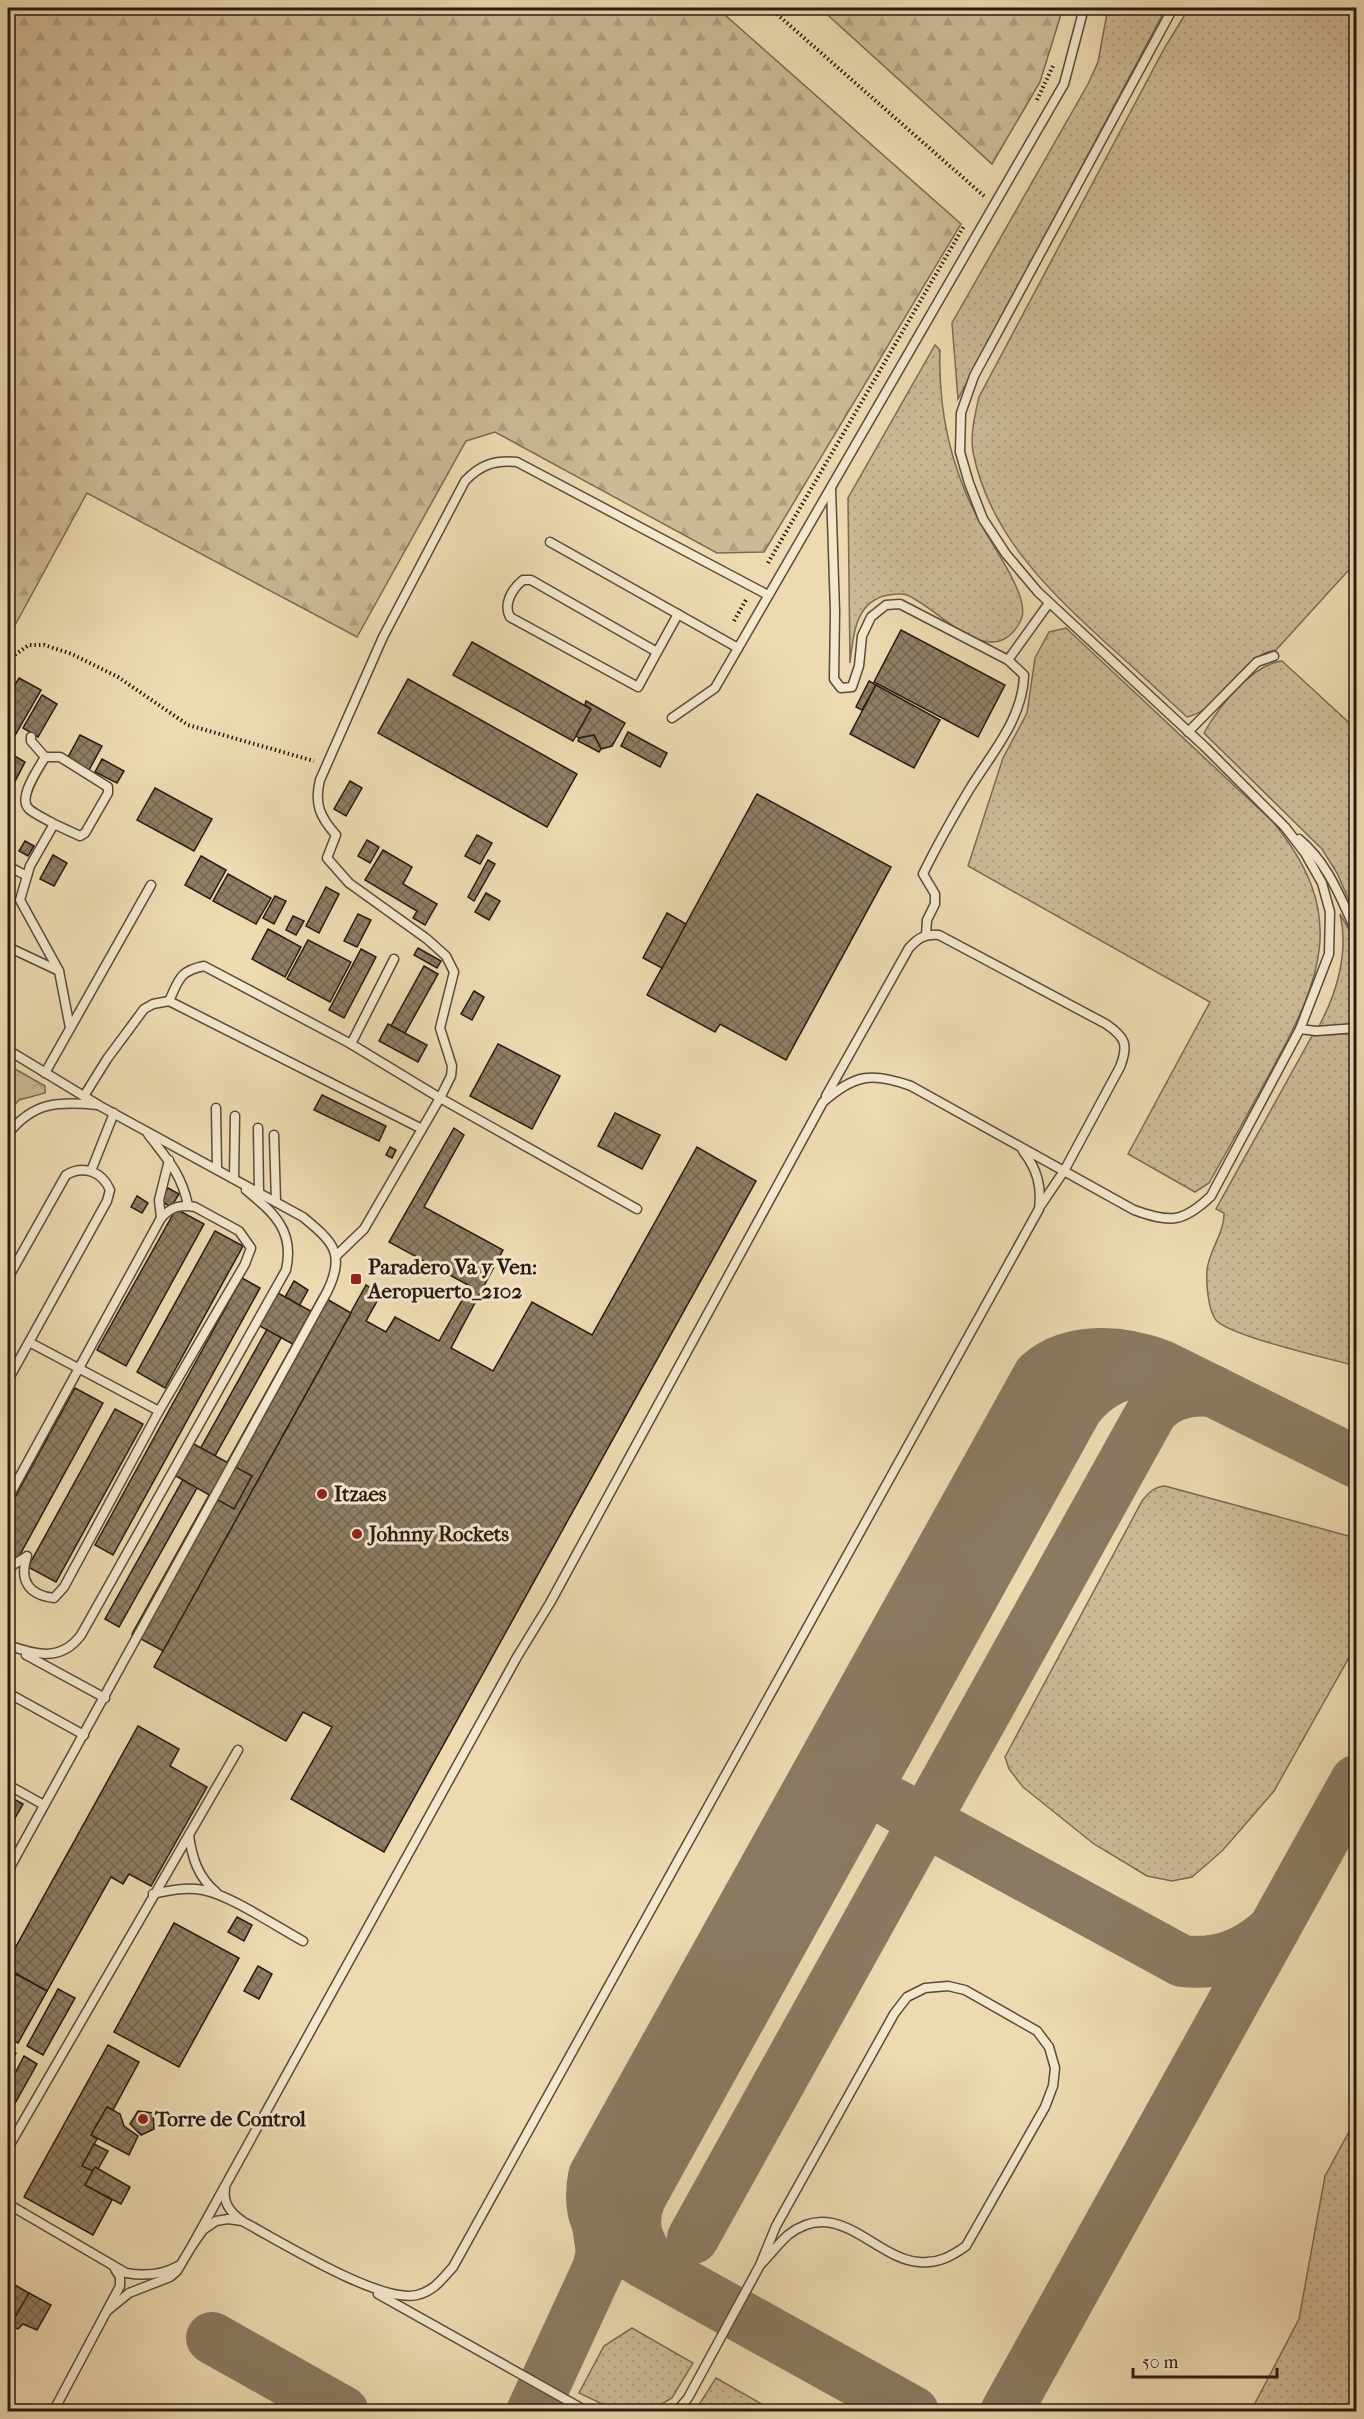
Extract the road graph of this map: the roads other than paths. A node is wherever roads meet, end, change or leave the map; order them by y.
1 (1084, 8) edge
2 (1173, 8) edge
3 (831, 487) junction
4 (550, 542) dead end
5 (768, 595) junction
6 (1049, 603) junction
7 (678, 614) junction
8 (738, 648) junction
9 (657, 652) junction
10 (1274, 656) dead end
11 (1008, 660) junction
12 (672, 718) dead end
13 (1188, 732) junction
14 (31, 737) dead end
15 (45, 757) junction
16 (54, 824) junction
17 (1285, 827) junction
18 (8, 866) edge
19 (27, 876) junction
20 (151, 885) dead end
21 (1356, 931) edge
22 (926, 934) junction
23 (8, 947) edge
24 (394, 959) dead end
25 (59, 971) junction
26 (169, 1001) junction
27 (70, 1028) junction
28 (1356, 1028) edge
29 (1300, 1029) junction
30 (351, 1044) junction
31 (8, 1050) edge
32 (45, 1073) junction
33 (84, 1096) junction
34 (440, 1098) junction
35 (823, 1102) junction
36 (100, 1106) junction
37 (216, 1108) dead end
38 (114, 1113) junction
39 (236, 1116) dead end
40 (258, 1128) dead end
41 (144, 1129) junction
42 (422, 1129) junction
43 (8, 1134) edge
44 (274, 1135) dead end
45 (1021, 1148) junction
46 (170, 1160) junction
47 (217, 1169) junction
48 (91, 1171) junction
49 (1064, 1172) junction
50 (231, 1177) junction
51 (259, 1193) junction
52 (276, 1202) junction
53 (188, 1206) junction
54 (637, 1209) dead end
55 (1039, 1209) junction
56 (161, 1218) junction
57 (336, 1256) junction
58 (8, 1278) edge
59 (29, 1342) junction
60 (78, 1370) junction
61 (8, 1380) edge
62 (159, 1411) junction
63 (8, 1498) edge
64 (8, 1568) edge
65 (8, 1645) edge
66 (8, 1693) edge
67 (105, 1698) junction
68 (84, 1735) junction
69 (238, 1750) dead end
70 (8, 1785) edge
71 (44, 1805) junction
72 (189, 1835) junction
73 (8, 1872) edge
74 (153, 1894) junction
75 (222, 1896) junction
76 (303, 1941) dead end
77 (8, 2148) edge
78 (225, 2185) junction
79 (8, 2204) edge
80 (242, 2221) junction
81 (193, 2244) junction
82 (183, 2262) junction
83 (760, 2265) junction
84 (113, 2266) junction
85 (362, 2285) junction
86 (107, 2311) junction
87 (53, 2412) edge
88 (588, 2412) edge
89 (676, 2412) edge

1 - 3 lane
2 - 6 lane
3 - 5 lane
3 - 11 lane
4 - 7 lane
5 - 8 lane
5 - 34 lane
6 - 11 lane
6 - 13 lane
7 - 8 lane
7 - 9 lane
8 - 12 lane
9 - 9 lane
10 - 13 lane
11 - 22 lane
13 - 17 lane
14 - 15 lane
15 - 16 lane
15 - 16 lane
16 - 19 lane
17 - 21 lane
17 - 29 lane
18 - 19 lane
19 - 25 lane
20 - 27 lane
22 - 35 lane
22 - 49 lane
23 - 25 lane
24 - 30 lane
25 - 27 lane
26 - 30 lane
26 - 33 lane
26 - 42 lane
27 - 32 lane
28 - 29 lane
29 - 49 lane
30 - 34 lane
31 - 32 lane
32 - 33 lane
33 - 36 lane
34 - 42 lane
34 - 54 lane
35 - 45 lane
35 - 78 lane
36 - 38 lane
36 - 43 lane
37 - 47 lane
38 - 41 lane
38 - 48 lane
39 - 50 lane
40 - 51 lane
41 - 46 lane
41 - 47 lane
42 - 57 lane
44 - 52 lane
45 - 49 lane
45 - 55 lane
46 - 53 lane
46 - 56 lane
47 - 50 lane
48 - 58 lane
48 - 59 lane
49 - 55 lane
50 - 51 lane
50 - 65 lane
51 - 52 lane
52 - 57 lane
53 - 56 lane
53 - 62 lane
55 - 85 lane
56 - 60 lane
57 - 67 lane
59 - 60 lane
59 - 61 lane
60 - 62 lane
60 - 63 lane
62 - 64 lane
65 - 67 lane
66 - 68 lane
67 - 68 lane
68 - 71 lane
69 - 72 lane
70 - 71 lane
71 - 73 lane
72 - 74 lane
72 - 75 lane
74 - 75 lane
74 - 77 lane
75 - 76 lane
78 - 80 lane
78 - 81 lane
79 - 84 lane
80 - 81 lane
80 - 85 lane
81 - 82 lane
82 - 84 lane
82 - 86 lane
83 - 83 lane
83 - 89 lane
84 - 86 lane
85 - 88 lane
86 - 87 lane

